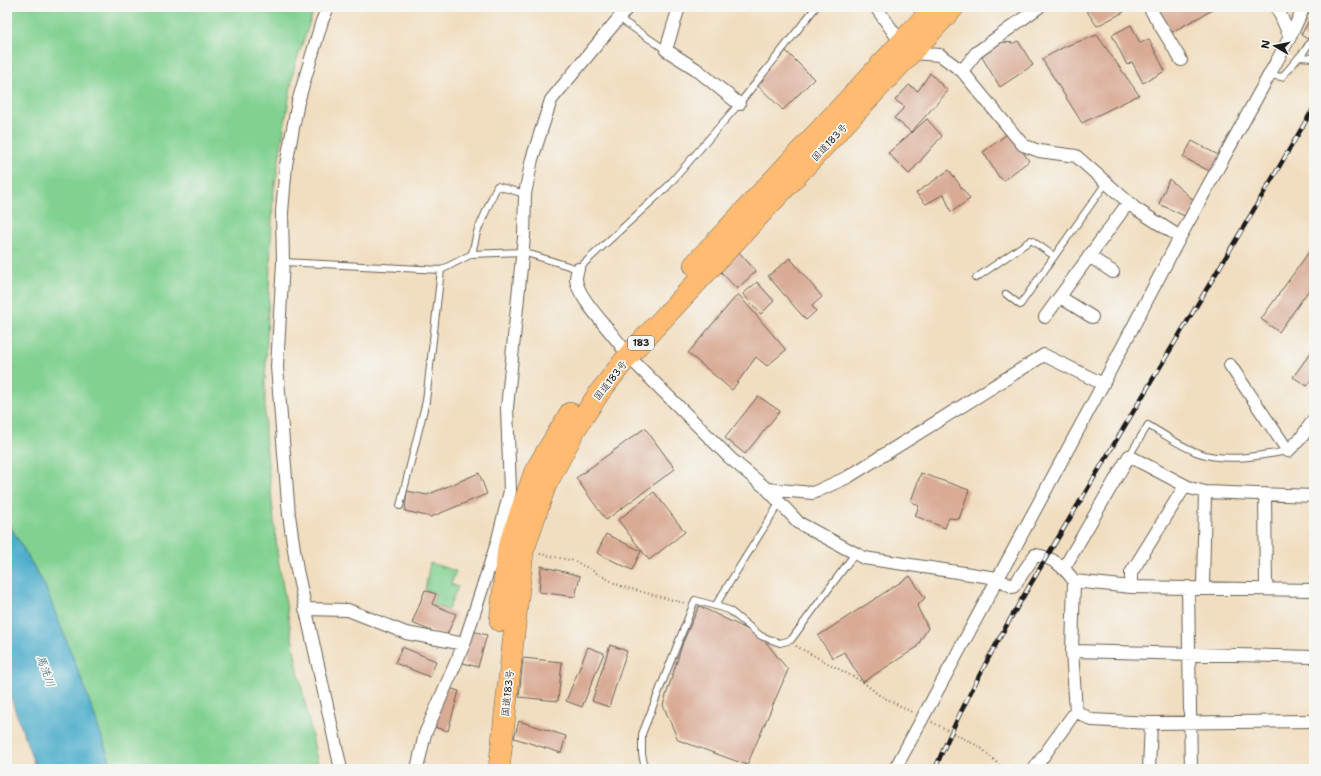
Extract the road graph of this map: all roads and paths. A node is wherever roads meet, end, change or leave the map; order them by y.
1 (328, 7) edge
2 (628, 7) edge
3 (679, 7) edge
4 (816, 7) edge
5 (876, 7) edge
6 (935, 7) edge
7 (954, 7) edge
8 (1039, 7) edge
9 (1149, 7) edge
10 (1277, 7) edge
11 (1304, 7) edge
12 (620, 19) junction
13 (1314, 36) edge
14 (1290, 37) junction
15 (906, 48) junction
16 (666, 50) junction
17 (1299, 57) junction
18 (1314, 58) edge
19 (1181, 60) dead end
20 (962, 71) junction
21 (1269, 75) junction
22 (739, 104) junction
23 (1106, 183) junction
24 (525, 194) junction
25 (1128, 203) junction
26 (1180, 237) junction
27 (523, 252) junction
28 (472, 254) junction
29 (1054, 256) junction
30 (1089, 256) junction
31 (283, 262) junction
32 (578, 269) junction
33 (441, 270) junction
34 (1113, 272) dead end
35 (976, 278) dead end
36 (1006, 294) dead end
37 (1060, 297) junction
38 (1045, 317) dead end
39 (1092, 317) dead end
40 (625, 350) junction
41 (1230, 366) dead end
42 (1103, 384) junction
43 (1314, 419) edge
44 (1288, 451) junction
45 (1129, 456) junction
46 (1185, 486) junction
47 (767, 489) junction
48 (1205, 492) junction
49 (1265, 494) junction
50 (1314, 496) edge
51 (780, 502) junction
52 (400, 506) dead end
53 (509, 548) junction
54 (856, 552) junction
55 (1064, 568) junction
56 (998, 578) junction
57 (1074, 581) junction
58 (1131, 587) junction
59 (1188, 587) junction
60 (1203, 587) junction
61 (1266, 588) junction
62 (1314, 590) edge
63 (692, 605) junction
64 (715, 606) junction
65 (305, 609) junction
66 (787, 641) junction
67 (464, 644) junction
68 (1072, 651) junction
69 (1188, 654) junction
70 (1314, 657) edge
71 (1076, 712) junction
72 (923, 718) junction
73 (1314, 721) edge
74 (1191, 722) junction
75 (1151, 723) junction
76 (341, 769) edge
77 (417, 769) edge
78 (485, 769) edge
79 (499, 769) edge
80 (645, 769) edge
81 (895, 769) edge
82 (1004, 769) edge
83 (1034, 769) edge
84 (1149, 769) edge
85 (1191, 769) edge

1 - 31 street
2 - 12 street
3 - 16 street
4 - 22 lane
5 - 15 street
6 - 15 highway, 国道183号 / 183
7 - 15 highway, 国道183号 / 183
8 - 20 street
9 - 19 street
10 - 14 street
11 - 14 street
12 - 16 lane
12 - 24 street
13 - 17 lane
14 - 21 street
15 - 20 street
15 - 40 highway, 国道183号 / 183
16 - 22 street
17 - 18 lane
17 - 21 lane
20 - 23 street
21 - 26 street
22 - 32 lane
23 - 25 street
23 - 29 lane
24 - 27 street
24 - 28 lane
25 - 26 street
25 - 30 street
26 - 42 street
27 - 28 lane
27 - 32 lane
27 - 53 street
28 - 33 lane
29 - 35 lane
29 - 36 lane
30 - 34 street
30 - 37 street
31 - 33 lane
31 - 65 street
32 - 40 street
33 - 52 lane
37 - 38 street
37 - 39 street
40 - 47 street
40 - 53 highway, 国道183号 / 183
41 - 44 street
42 - 47 street
42 - 56 street
43 - 44 street
44 - 45 lane
45 - 46 street
45 - 55 street
46 - 48 street
46 - 58 street
47 - 51 street
48 - 49 street
48 - 60 street
49 - 50 street
49 - 61 street
51 - 54 street
51 - 64 lane
53 - 63 path
53 - 67 street
53 - 78 highway, 国道183号 / 183
53 - 79 highway, 国道183号 / 183
54 - 56 street
54 - 66 lane
55 - 56 street
55 - 57 street
56 - 72 street
57 - 58 street
57 - 68 street
58 - 59 street
59 - 60 street
59 - 69 street
60 - 61 street
61 - 62 street
63 - 64 lane
63 - 80 lane
64 - 66 lane
65 - 67 street
65 - 76 street
66 - 72 path
67 - 77 street
68 - 69 street
68 - 71 street
69 - 70 street
69 - 74 street
71 - 75 street
71 - 83 street
72 - 81 street
72 - 82 path
73 - 74 street
74 - 75 street
74 - 85 street
75 - 84 street

